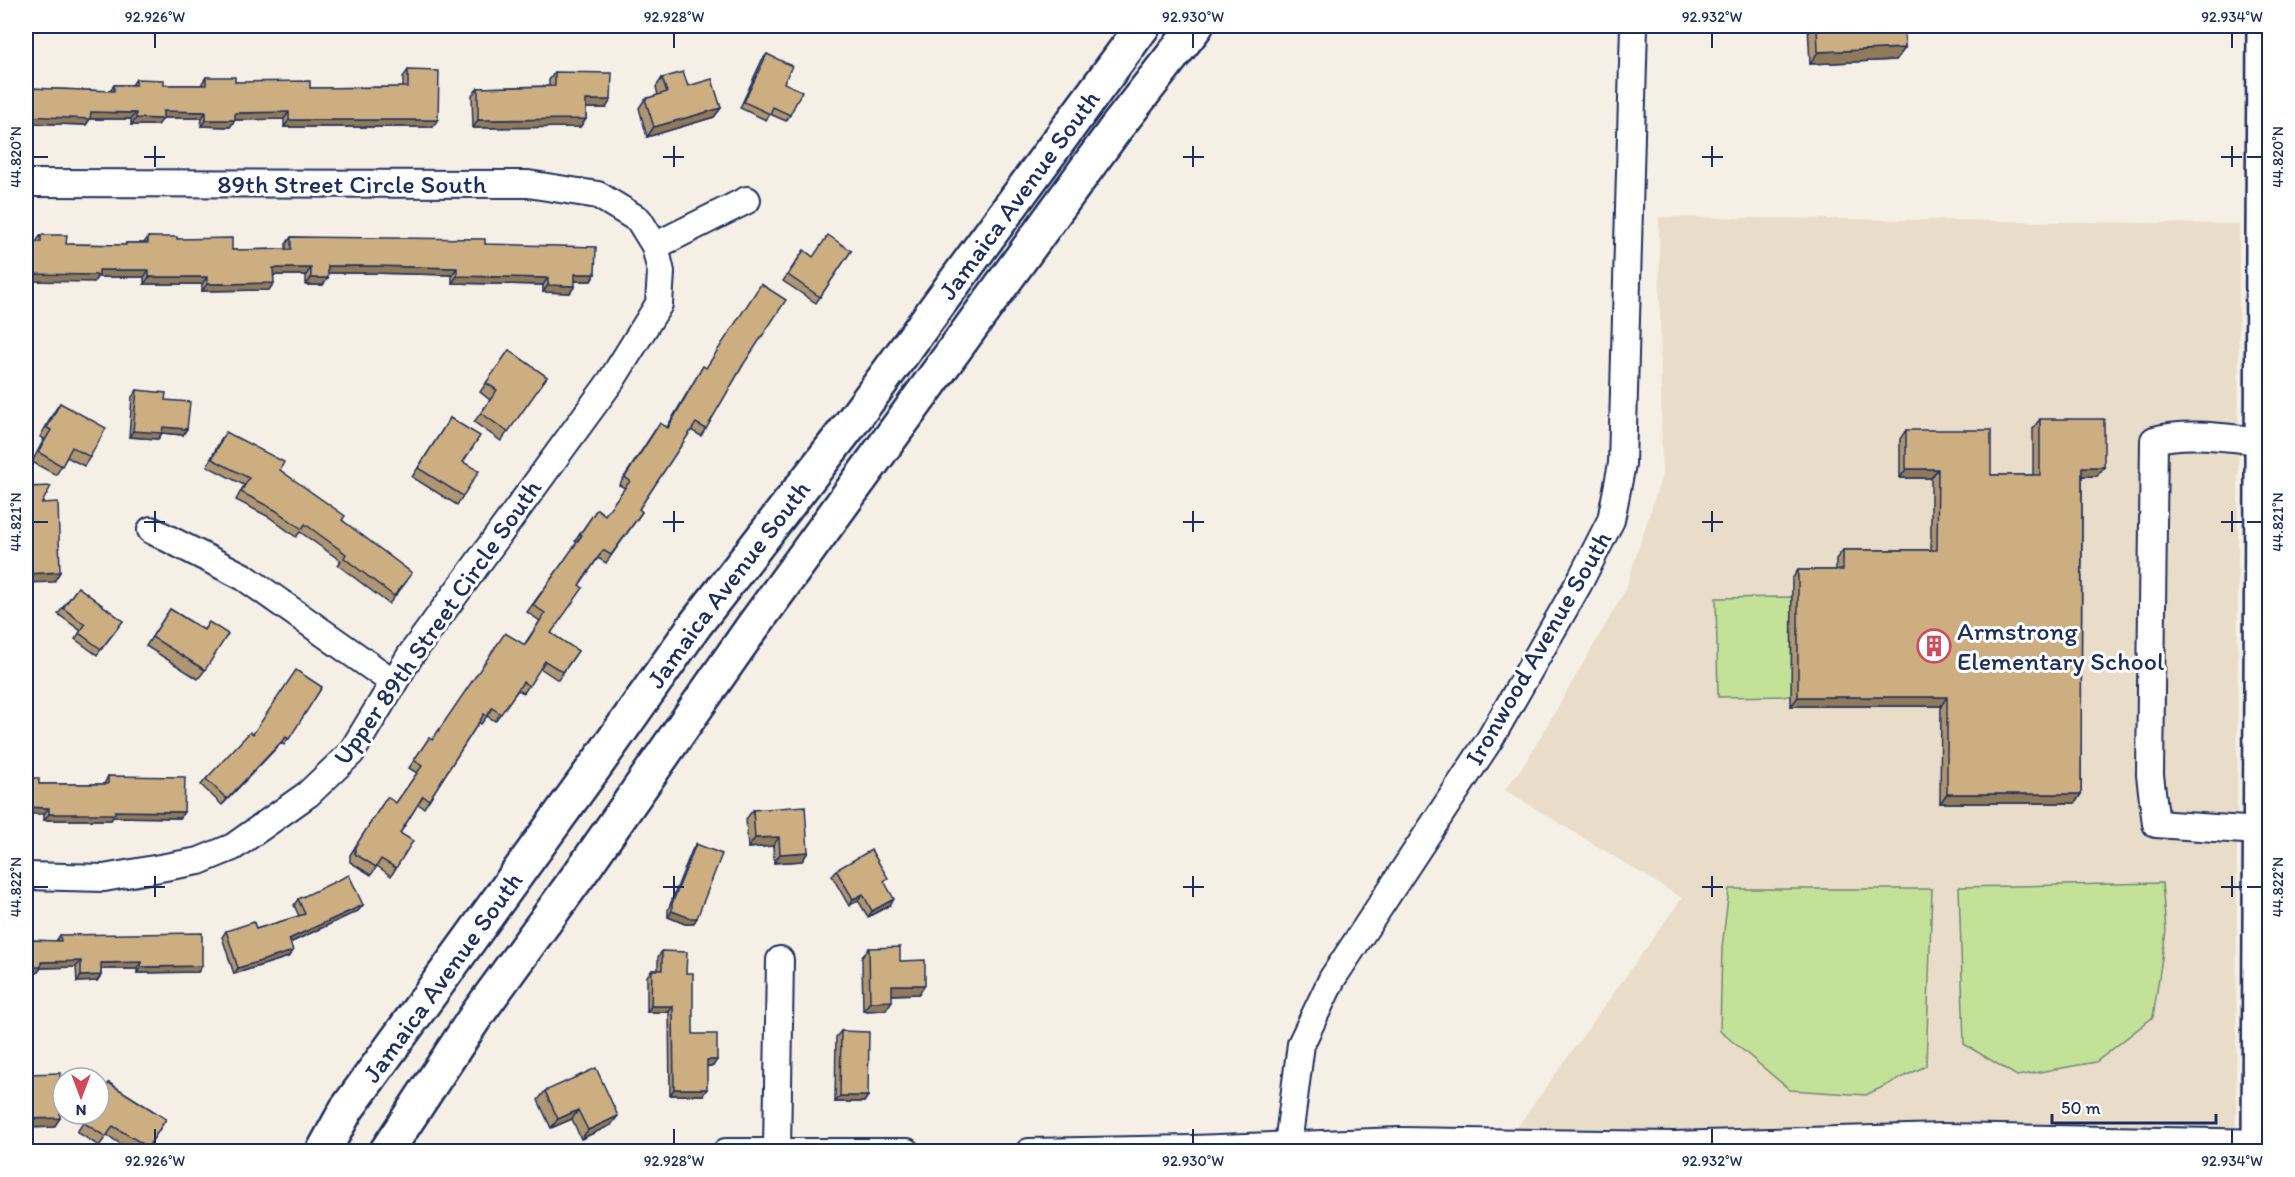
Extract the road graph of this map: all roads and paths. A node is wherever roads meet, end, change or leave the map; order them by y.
1 (1143, 26) edge
2 (1196, 26) edge
3 (1634, 26) edge
4 (2264, 26) edge
5 (26, 183) edge
6 (747, 200) dead end
7 (656, 246) junction
8 (2262, 441) junction
9 (152, 530) dead end
10 (393, 682) junction
11 (2259, 831) junction
12 (26, 876) edge
13 (780, 960) dead end
14 (1942, 1144) edge
15 (2262, 1146) edge
16 (1606, 1148) edge
17 (1287, 1149) edge
18 (777, 1150) edge
19 (323, 1152) edge
20 (386, 1152) edge
21 (726, 1152) edge
22 (907, 1152) edge
23 (1029, 1152) edge

1 - 19 main road, Jamaica Avenue South
2 - 20 main road, Jamaica Avenue South
3 - 17 street, Ironwood Avenue South
4 - 8 main road
5 - 7 street, 89th Street Circle South
6 - 7 street
7 - 10 street, Upper 89th Street Circle South
8 - 11 main road
8 - 11 street
9 - 10 street
10 - 12 street, Upper 89th Street Circle South
11 - 15 main road
13 - 18 street
14 - 15 street
14 - 16 street
16 - 17 street
17 - 23 street
18 - 21 street
18 - 22 street

